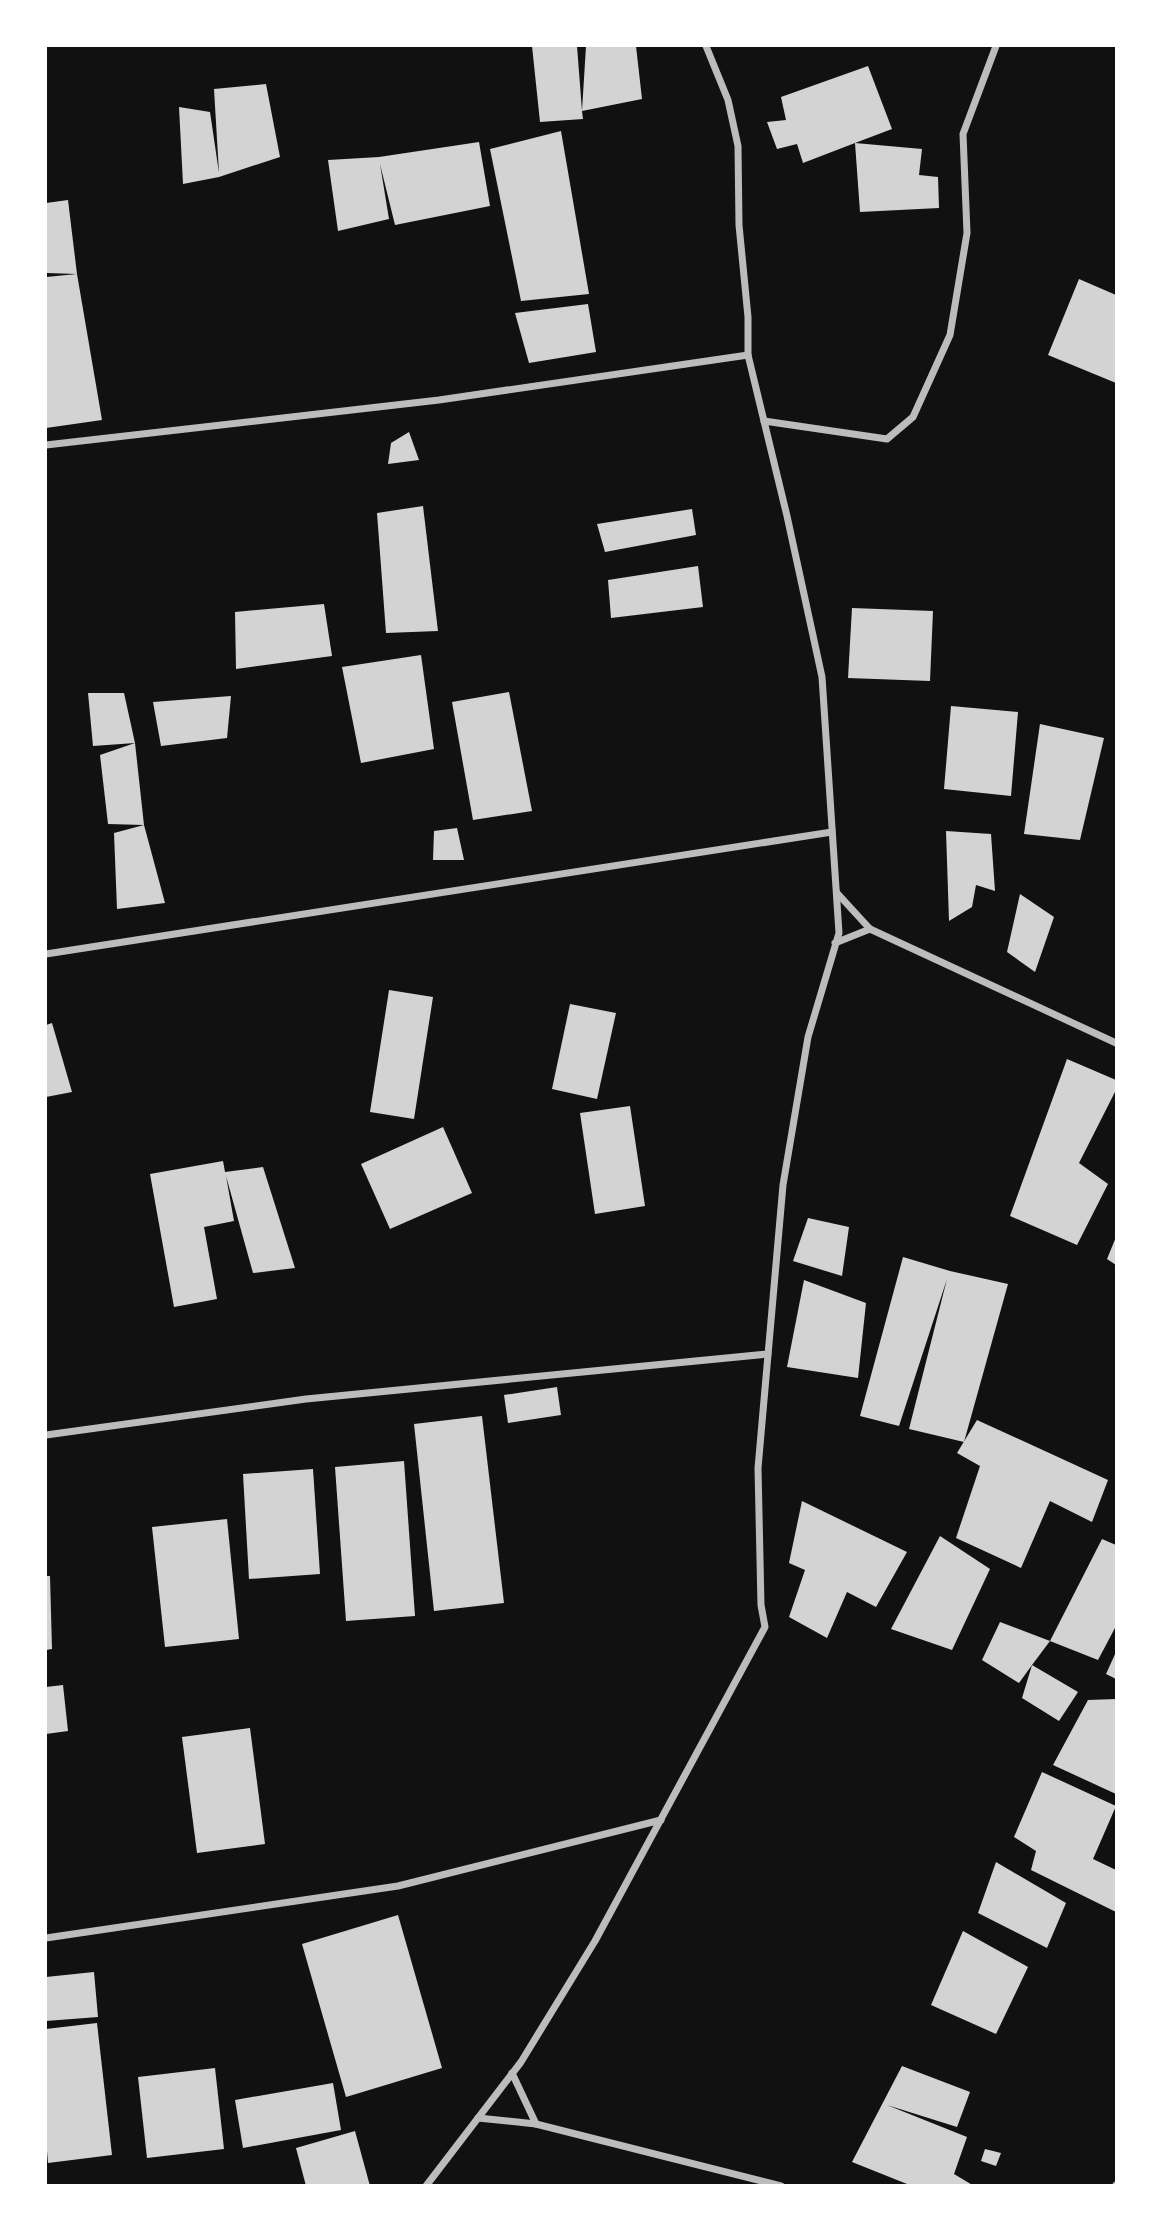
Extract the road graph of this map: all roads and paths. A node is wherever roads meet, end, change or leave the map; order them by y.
1 (706, 46) edge
2 (996, 46) edge
3 (748, 355) junction
4 (764, 421) junction
5 (46, 445) edge
6 (832, 832) junction
7 (837, 893) junction
8 (870, 929) junction
9 (835, 943) junction
10 (46, 954) edge
11 (1116, 1043) edge
12 (768, 1354) junction
13 (46, 1435) edge
14 (661, 1820) junction
15 (46, 1938) edge
16 (512, 2073) junction
17 (478, 2118) junction
18 (536, 2124) junction
19 (426, 2186) edge
20 (781, 2186) edge

1 - 3 street
2 - 4 street
3 - 4 street
3 - 5 street
4 - 6 street
6 - 7 street
6 - 10 street
7 - 8 street
7 - 9 street
8 - 9 street
8 - 11 street
9 - 12 street
12 - 13 street
12 - 14 street
14 - 15 street
14 - 16 street
16 - 17 street
16 - 18 street
17 - 18 street
17 - 19 street
18 - 20 street

